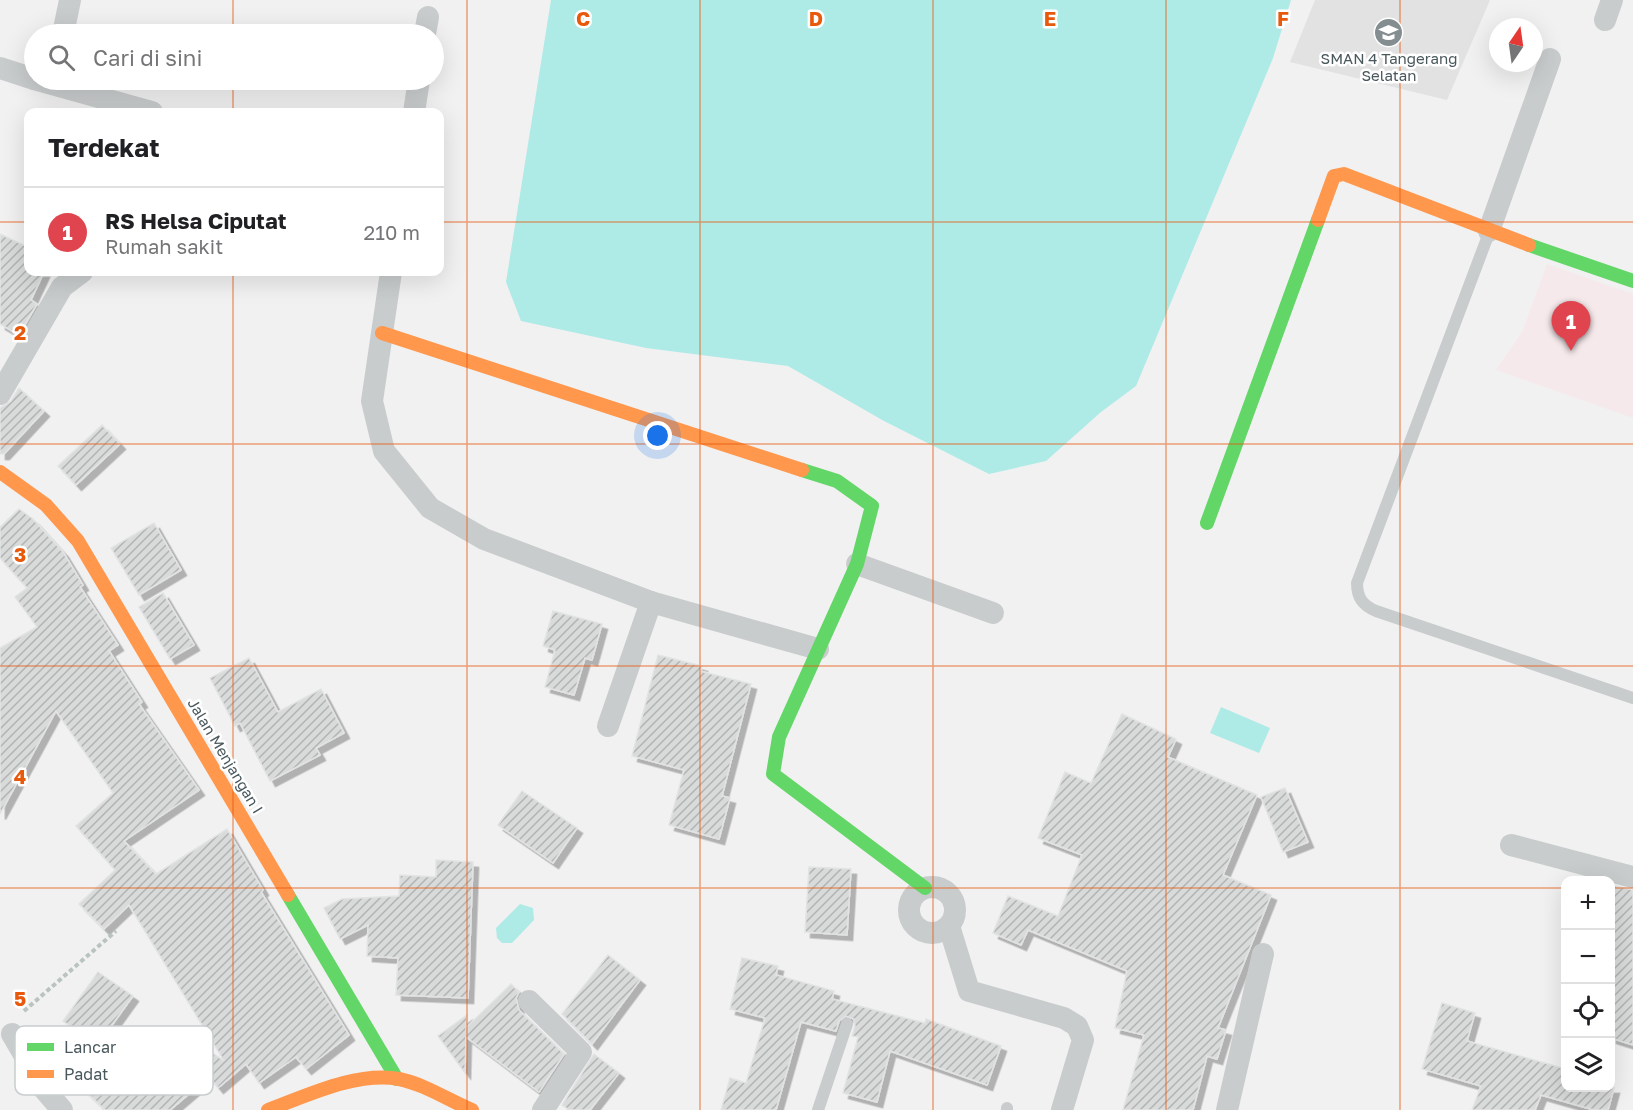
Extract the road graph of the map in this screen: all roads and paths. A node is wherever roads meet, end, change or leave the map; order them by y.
1 (70, 0) edge
2 (65, 24) edge
3 (1550, 59) dead end
4 (0, 68) edge
5 (24, 75) edge
6 (75, 90) edge
7 (417, 90) edge
8 (138, 108) edge
9 (415, 108) edge
10 (1489, 231) junction
11 (77, 276) edge
12 (390, 276) edge
13 (1633, 281) edge
14 (382, 333) junction
15 (0, 394) edge
16 (0, 472) edge
17 (1207, 523) dead end
18 (857, 564) junction
19 (651, 602) junction
20 (993, 613) dead end
21 (818, 649) junction
22 (1633, 699) edge
23 (608, 726) dead end
24 (1511, 845) dead end
25 (1633, 877) edge
26 (925, 888) junction
27 (949, 926) junction
28 (117, 931) dead end
29 (1263, 954) dead end
30 (529, 1001) dead end
31 (847, 1024) dead end
32 (12, 1034) joint
33 (15, 1039) edge
34 (397, 1079) junction
35 (49, 1095) edge
36 (62, 1110) edge
37 (268, 1110) edge
38 (472, 1110) edge
39 (543, 1110) edge
40 (818, 1110) edge
41 (1062, 1110) edge
42 (1227, 1110) edge

1 - 2 street
3 - 10 street
4 - 5 street
6 - 8 street
7 - 9 street
10 - 13 street
10 - 17 street
10 - 22 lane
11 - 15 street
12 - 14 street
14 - 18 street
14 - 19 street
16 - 34 street, Jalan Menjangan I
18 - 20 street
18 - 21 street
19 - 21 street
19 - 23 street
21 - 26 street
24 - 25 street
26 - 27 street
26 - 27 street
27 - 41 street
28 - 32 path
29 - 42 street
30 - 39 street
31 - 40 lane
32 - 33 street
34 - 37 street
34 - 38 street
35 - 36 street

